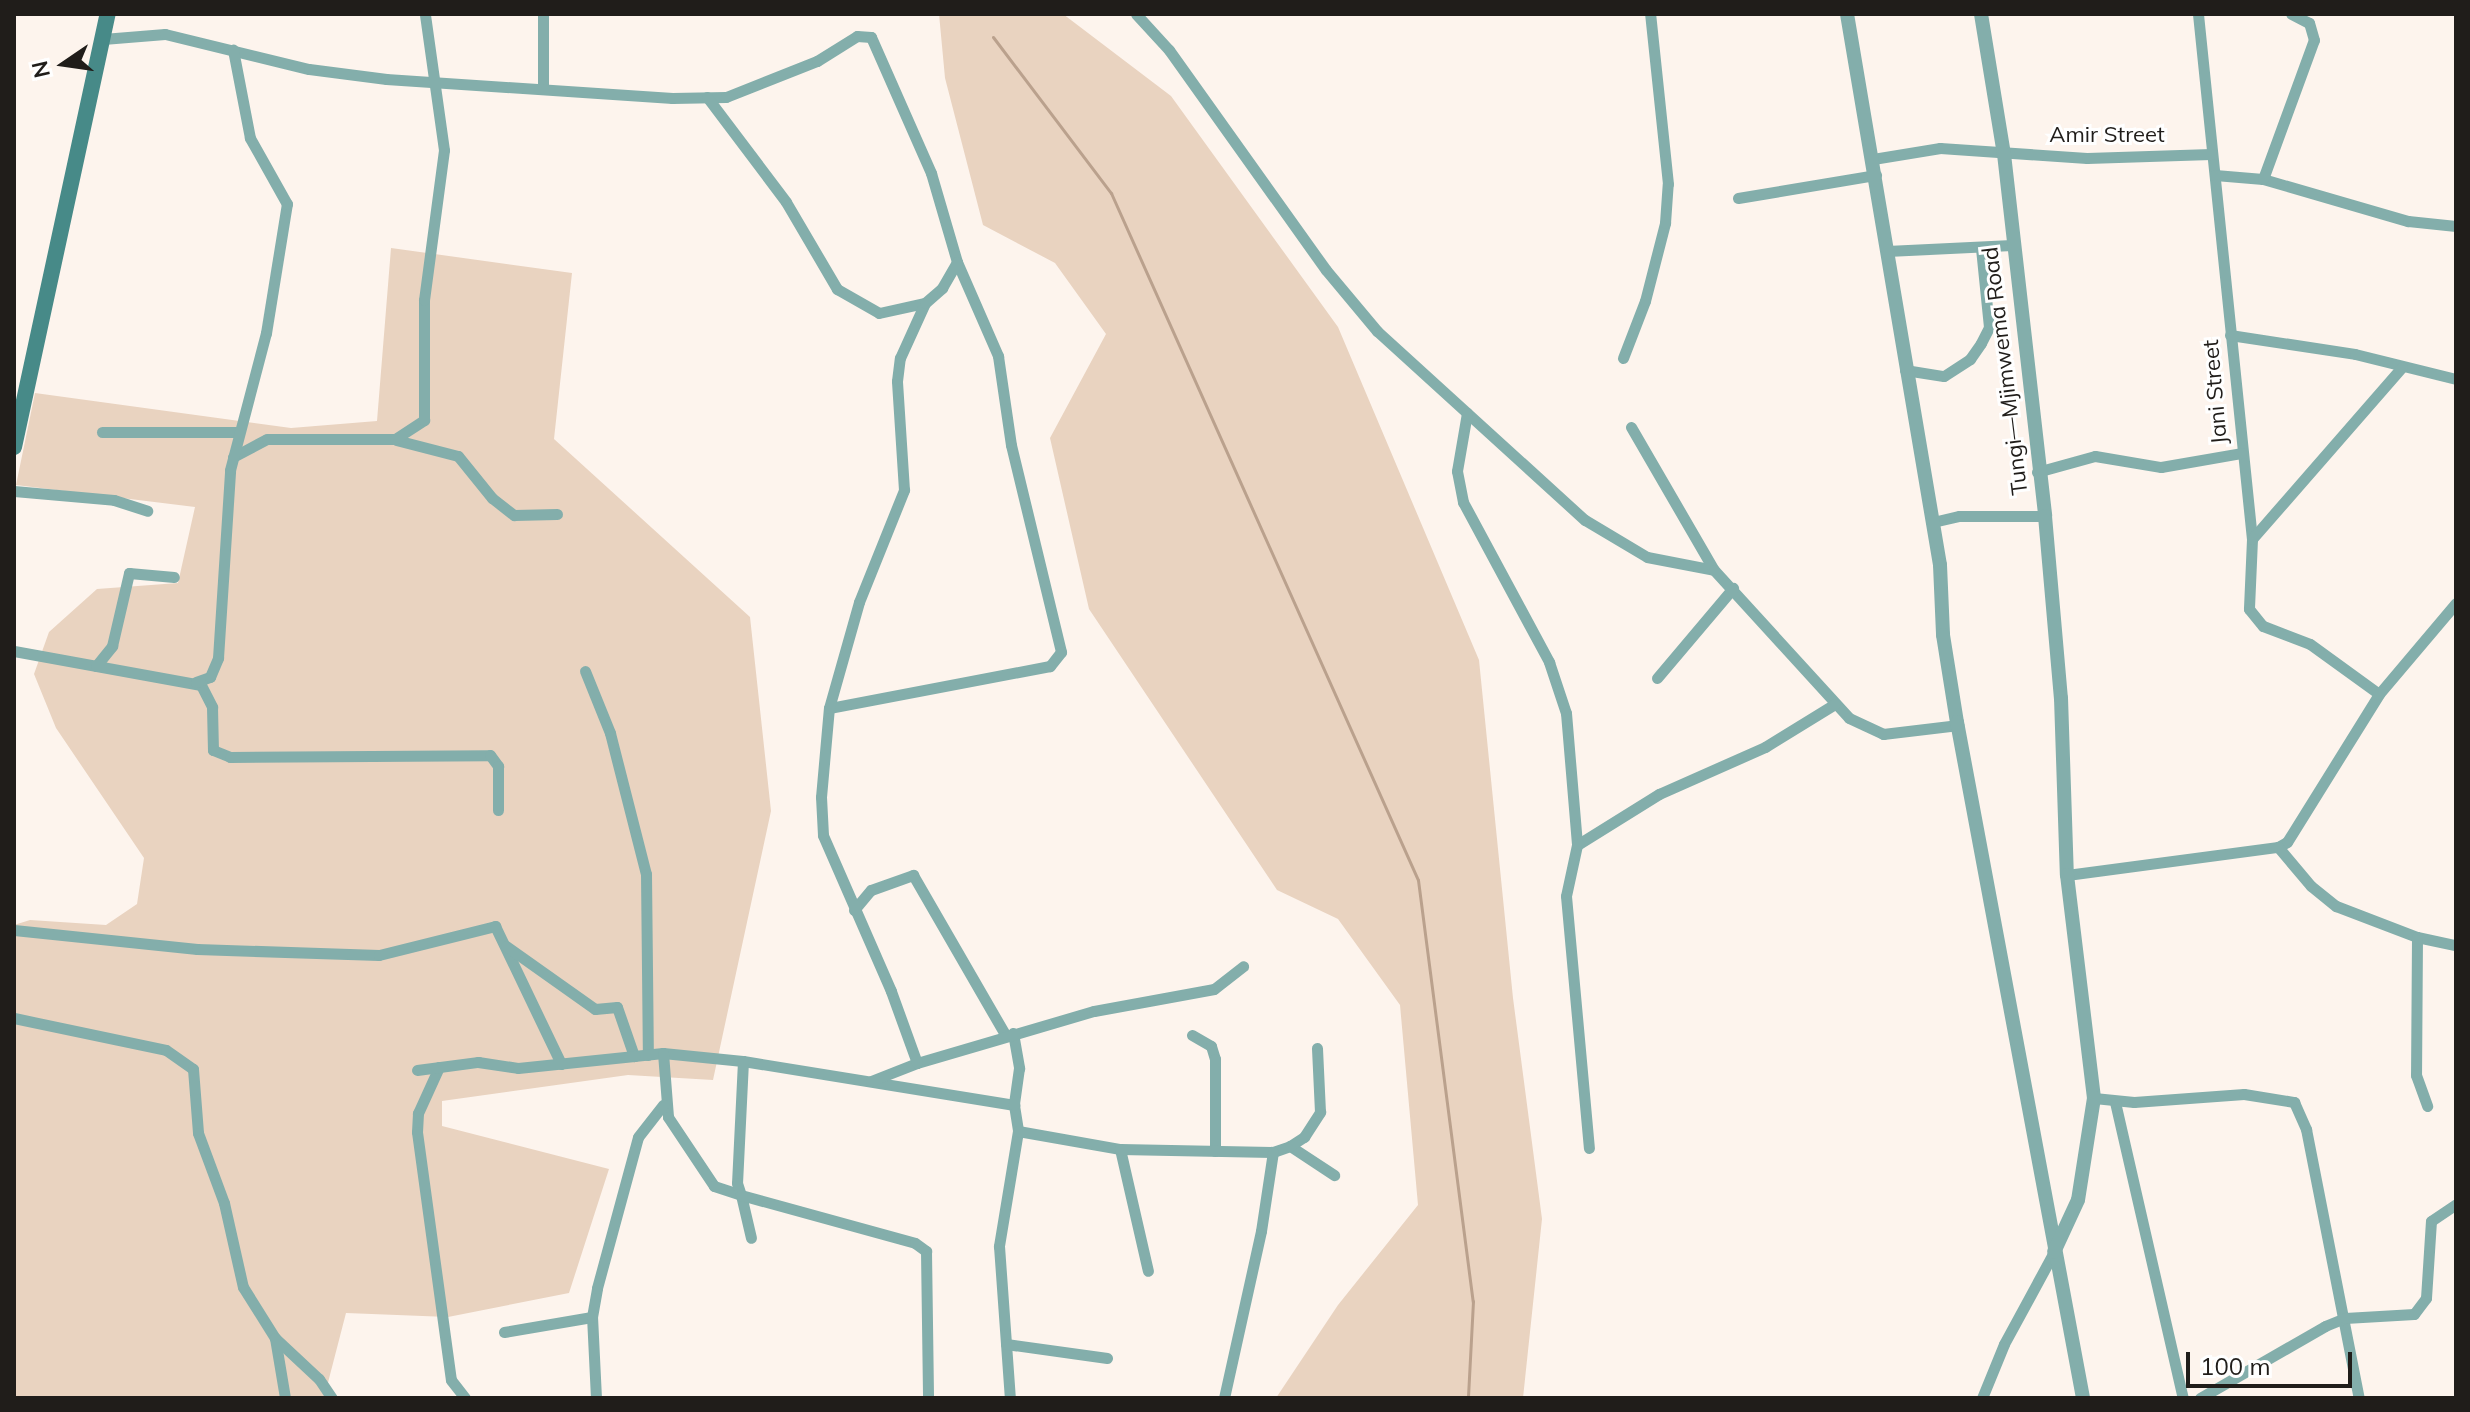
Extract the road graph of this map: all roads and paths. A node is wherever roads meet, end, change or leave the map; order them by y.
1 (108, 14) edge
2 (425, 14) edge
3 (543, 14) edge
4 (1136, 14) edge
5 (1650, 14) edge
6 (1847, 14) edge
7 (1981, 14) edge
8 (2198, 14) edge
9 (2291, 14) edge
10 (103, 39) junction
11 (233, 50) junction
12 (437, 81) junction
13 (543, 89) junction
14 (707, 97) junction
15 (2004, 154) junction
16 (2211, 154) junction
17 (1873, 159) junction
18 (1876, 175) junction
19 (2215, 175) junction
20 (2263, 179) junction
21 (1738, 198) dead end
22 (2455, 223) edge
23 (2012, 245) junction
24 (1981, 248) junction
25 (1887, 251) junction
26 (957, 262) junction
27 (925, 303) junction
28 (2230, 335) junction
29 (1623, 358) dead end
30 (2402, 367) junction
31 (1905, 370) junction
32 (2456, 379) edge
33 (1467, 413) junction
34 (1631, 427) dead end
35 (102, 432) dead end
36 (239, 432) junction
37 (395, 439) junction
38 (14, 447) edge
39 (2241, 453) junction
40 (233, 458) junction
41 (2037, 472) junction
42 (14, 491) edge
43 (147, 511) dead end
44 (557, 514) dead end
45 (2045, 516) junction
46 (1933, 522) junction
47 (2252, 539) junction
48 (1714, 570) junction
49 (174, 577) dead end
50 (1733, 588) junction
51 (2456, 603) edge
52 (14, 651) edge
53 (96, 666) junction
54 (585, 671) dead end
55 (1657, 678) dead end
56 (196, 682) junction
57 (2379, 694) junction
58 (1835, 704) junction
59 (829, 708) junction
60 (1958, 725) junction
61 (498, 810) dead end
62 (1577, 845) junction
63 (2278, 847) junction
64 (2067, 875) junction
65 (854, 910) junction
66 (14, 930) edge
67 (2417, 937) junction
68 (2456, 945) edge
69 (506, 946) junction
70 (1243, 966) dead end
71 (14, 1018) edge
72 (1010, 1034) junction
73 (1192, 1035) dead end
74 (1317, 1048) dead end
75 (663, 1053) junction
76 (648, 1055) junction
77 (634, 1056) junction
78 (743, 1061) junction
79 (917, 1063) junction
80 (561, 1064) junction
81 (439, 1067) junction
82 (417, 1070) dead end
83 (871, 1081) junction
84 (2094, 1098) junction
85 (2115, 1102) junction
86 (663, 1105) junction
87 (1014, 1105) junction
88 (2427, 1106) dead end
89 (1018, 1131) junction
90 (1290, 1146) junction
91 (1589, 1148) dead end
92 (1120, 1149) junction
93 (1215, 1151) junction
94 (1273, 1152) junction
95 (1334, 1175) dead end
96 (741, 1195) junction
97 (2456, 1204) edge
98 (751, 1238) dead end
99 (2054, 1252) junction
100 (1148, 1271) dead end
101 (592, 1317) junction
102 (2345, 1318) junction
103 (504, 1332) dead end
104 (275, 1338) junction
105 (1006, 1344) junction
106 (1107, 1358) dead end
107 (461, 1397) edge
108 (285, 1398) edge
109 (332, 1398) edge
110 (596, 1398) edge
111 (928, 1398) edge
112 (1010, 1398) edge
113 (1224, 1398) edge
114 (1982, 1398) edge
115 (2083, 1398) edge
116 (2183, 1398) edge
117 (2200, 1398) edge
118 (2359, 1398) edge

1 - 10 main road
2 - 12 street
3 - 13 street
4 - 33 street
5 - 29 street
6 - 17 street
7 - 15 street, Tungi—Mjimwema Road
8 - 16 street, Jani Street
9 - 20 street
10 - 11 street
10 - 38 main road
11 - 12 street
11 - 36 street
12 - 13 street
12 - 37 street
13 - 14 street
14 - 26 street
14 - 27 street
15 - 16 street, Amir Street
15 - 17 street, Amir Street
15 - 23 street, Tungi—Mjimwema Road
16 - 19 street, Jani Street
17 - 18 street
18 - 21 street
18 - 25 street
19 - 20 street
19 - 28 street, Jani Street
20 - 22 street
23 - 24 street
23 - 41 street, Tungi—Mjimwema Road
24 - 25 street
24 - 31 street
25 - 31 street
26 - 27 street
26 - 59 street
27 - 59 street
28 - 30 street
28 - 39 street, Jani Street
30 - 32 street
30 - 47 street
31 - 46 street
33 - 48 street
33 - 62 street
34 - 48 street
35 - 36 street
36 - 40 street
37 - 40 street
37 - 44 street
39 - 41 street
39 - 47 street, Jani Street
40 - 56 street
41 - 45 street, Tungi—Mjimwema Road
42 - 43 street
45 - 46 street
45 - 64 street, Tungi—Mjimwema Road
46 - 60 street
47 - 57 street, Jani Street
48 - 50 street
49 - 53 street
50 - 55 street
50 - 58 street
51 - 57 street
52 - 53 street
53 - 56 street
54 - 76 street
56 - 61 street
57 - 63 street
58 - 60 street
58 - 62 street
59 - 65 street
60 - 99 street
62 - 91 street
63 - 64 street
63 - 67 street
64 - 84 street, Tungi—Mjimwema Road
65 - 72 street
65 - 79 street
66 - 69 street
67 - 68 street
67 - 88 street
69 - 77 street
69 - 80 street
70 - 72 street
71 - 104 street
72 - 79 street
72 - 87 street
73 - 93 street
74 - 90 street
75 - 76 street
75 - 78 street
75 - 86 street
76 - 77 street
77 - 80 street
78 - 83 street
78 - 96 street
79 - 83 street
80 - 81 street
81 - 82 street
81 - 107 street
83 - 87 street
84 - 85 street
84 - 99 street, Tungi—Mjimwema Road
85 - 102 street
85 - 116 street
86 - 96 street
86 - 101 street
87 - 89 street
89 - 92 street
89 - 105 street
90 - 94 street
90 - 95 street
92 - 93 street
92 - 100 street
93 - 94 street
94 - 113 street
96 - 98 street
96 - 111 street
97 - 102 street
99 - 114 street
99 - 115 street
101 - 103 street
101 - 110 street
102 - 117 street
102 - 118 street
104 - 108 street
104 - 109 street
105 - 106 street
105 - 112 street

